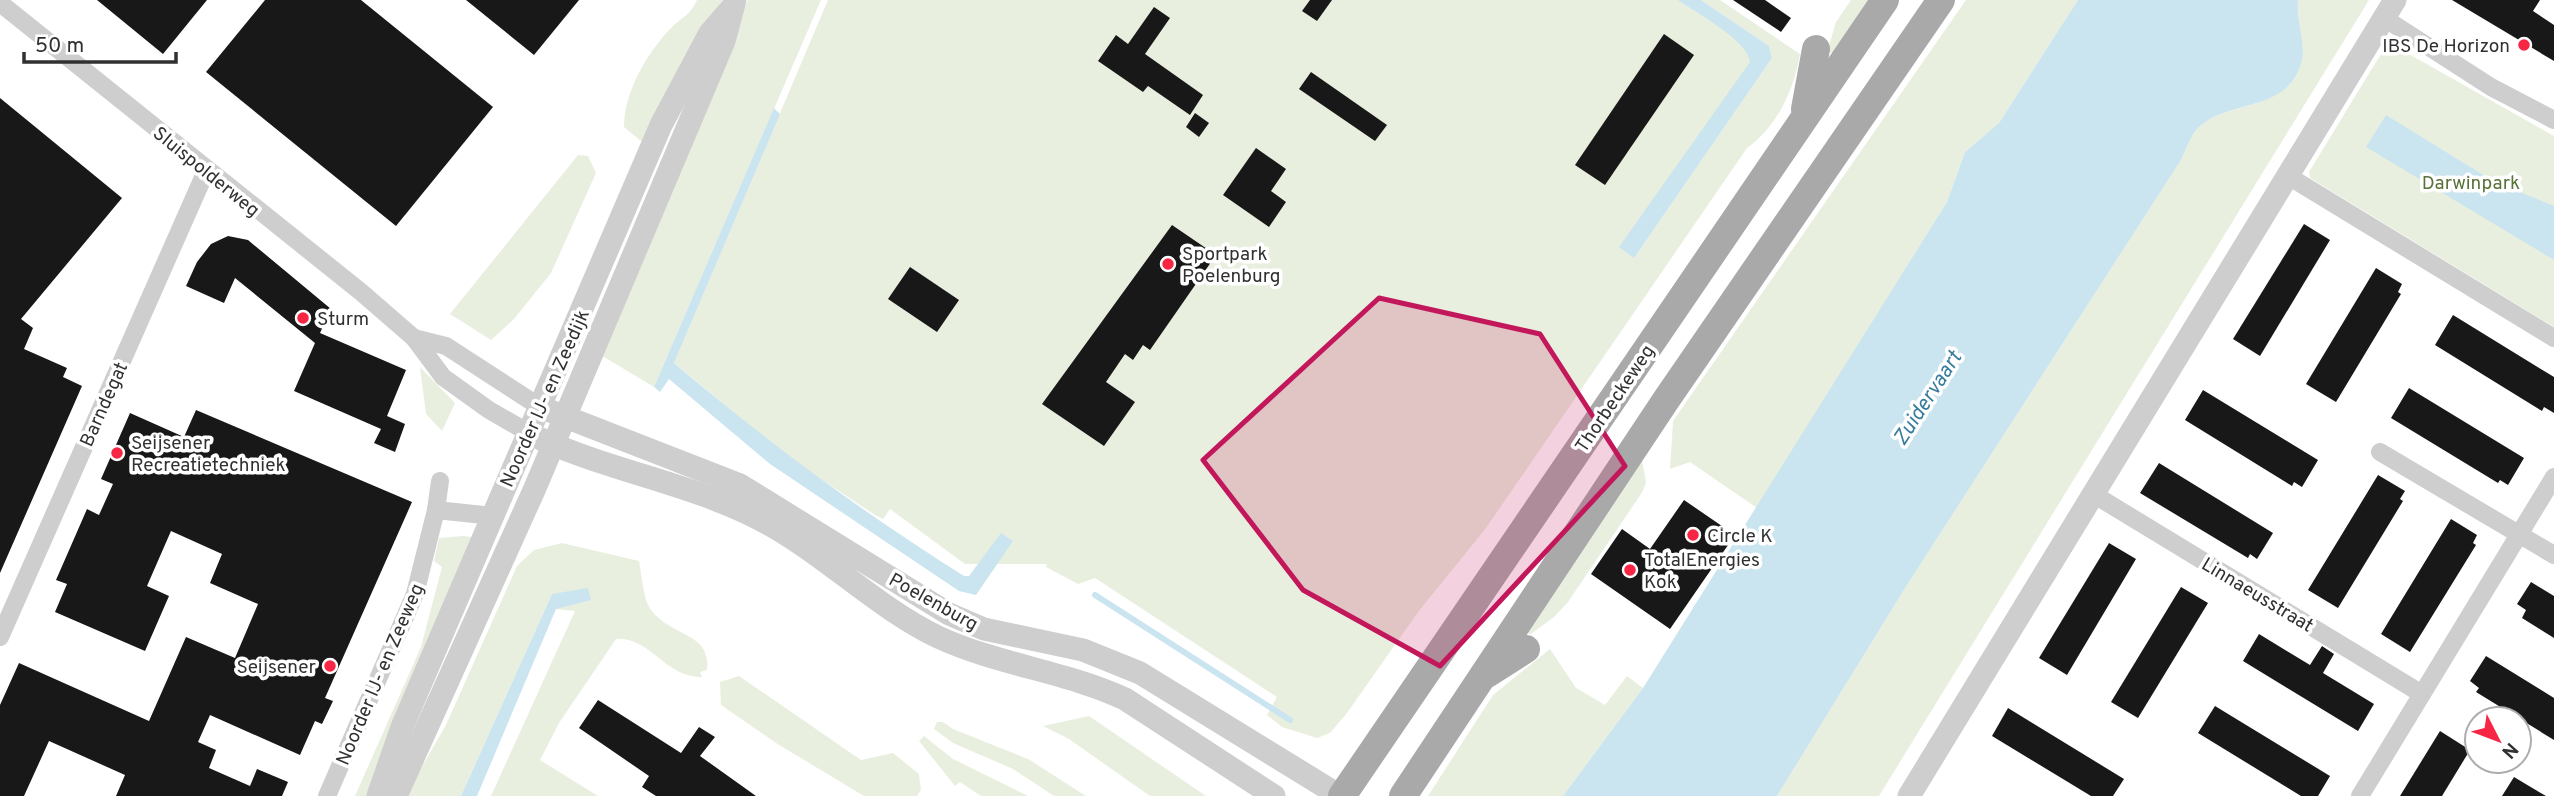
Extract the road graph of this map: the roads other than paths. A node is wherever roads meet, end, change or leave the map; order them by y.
1 (1885, 0) edge
2 (1941, 0) edge
3 (0, 3) edge
4 (732, 5) edge
5 (2389, 9) edge
6 (1816, 49) dead end
7 (1803, 119) junction
8 (2554, 120) edge
9 (206, 171) junction
10 (2288, 177) junction
11 (414, 338) junction
12 (2554, 338) edge
13 (1666, 400) junction
14 (540, 407) junction
15 (566, 416) junction
16 (528, 433) junction
17 (554, 444) junction
18 (2380, 452) dead end
19 (1654, 456) dead end
20 (2554, 477) edge
21 (440, 481) dead end
22 (2093, 494) junction
23 (436, 510) junction
24 (493, 516) junction
25 (2520, 533) junction
26 (2554, 555) edge
27 (0, 637) edge
28 (1526, 649) dead end
29 (1476, 682) junction
30 (2422, 694) junction
31 (327, 796) edge
32 (378, 796) edge
33 (396, 796) edge
34 (1274, 796) edge
35 (1341, 796) edge
36 (1402, 796) edge
37 (1909, 796) edge
38 (2360, 796) edge

1 - 7 main road, Thorbeckeweg
2 - 13 main road
3 - 9 street, Sluispolderweg
4 - 14 street, Noorder IJ- en Zeedijk
4 - 15 street, Noorder IJ- en Zeedijk
5 - 8 street
5 - 10 street
6 - 7 main road
7 - 35 main road, Thorbeckeweg
9 - 11 street, Sluispolderweg
9 - 27 street, Barndegat
10 - 12 street
10 - 22 street
11 - 14 street, Sluispolderweg
11 - 16 street, Sluispolderweg
13 - 19 main road
13 - 29 main road
14 - 15 street, Poelenburg
14 - 16 street, Noorder IJ- en Zeedijk
15 - 17 street, Noorder IJ- en Zeedijk
15 - 35 street, Poelenburg
16 - 17 street, Poelenburg
16 - 24 street, Noorder IJ- en Zeedijk
17 - 33 street, Noorder IJ- en Zeedijk
17 - 34 street, Poelenburg
18 - 25 street
20 - 25 street
21 - 23 street, Noorder IJ- en Zeeweg
22 - 30 street, Linnaeusstraat
22 - 37 street
23 - 24 street
23 - 31 street, Noorder IJ- en Zeeweg
24 - 32 street, Noorder IJ- en Zeedijk
25 - 26 street
25 - 30 street
28 - 29 main road
29 - 36 main road
30 - 38 street

